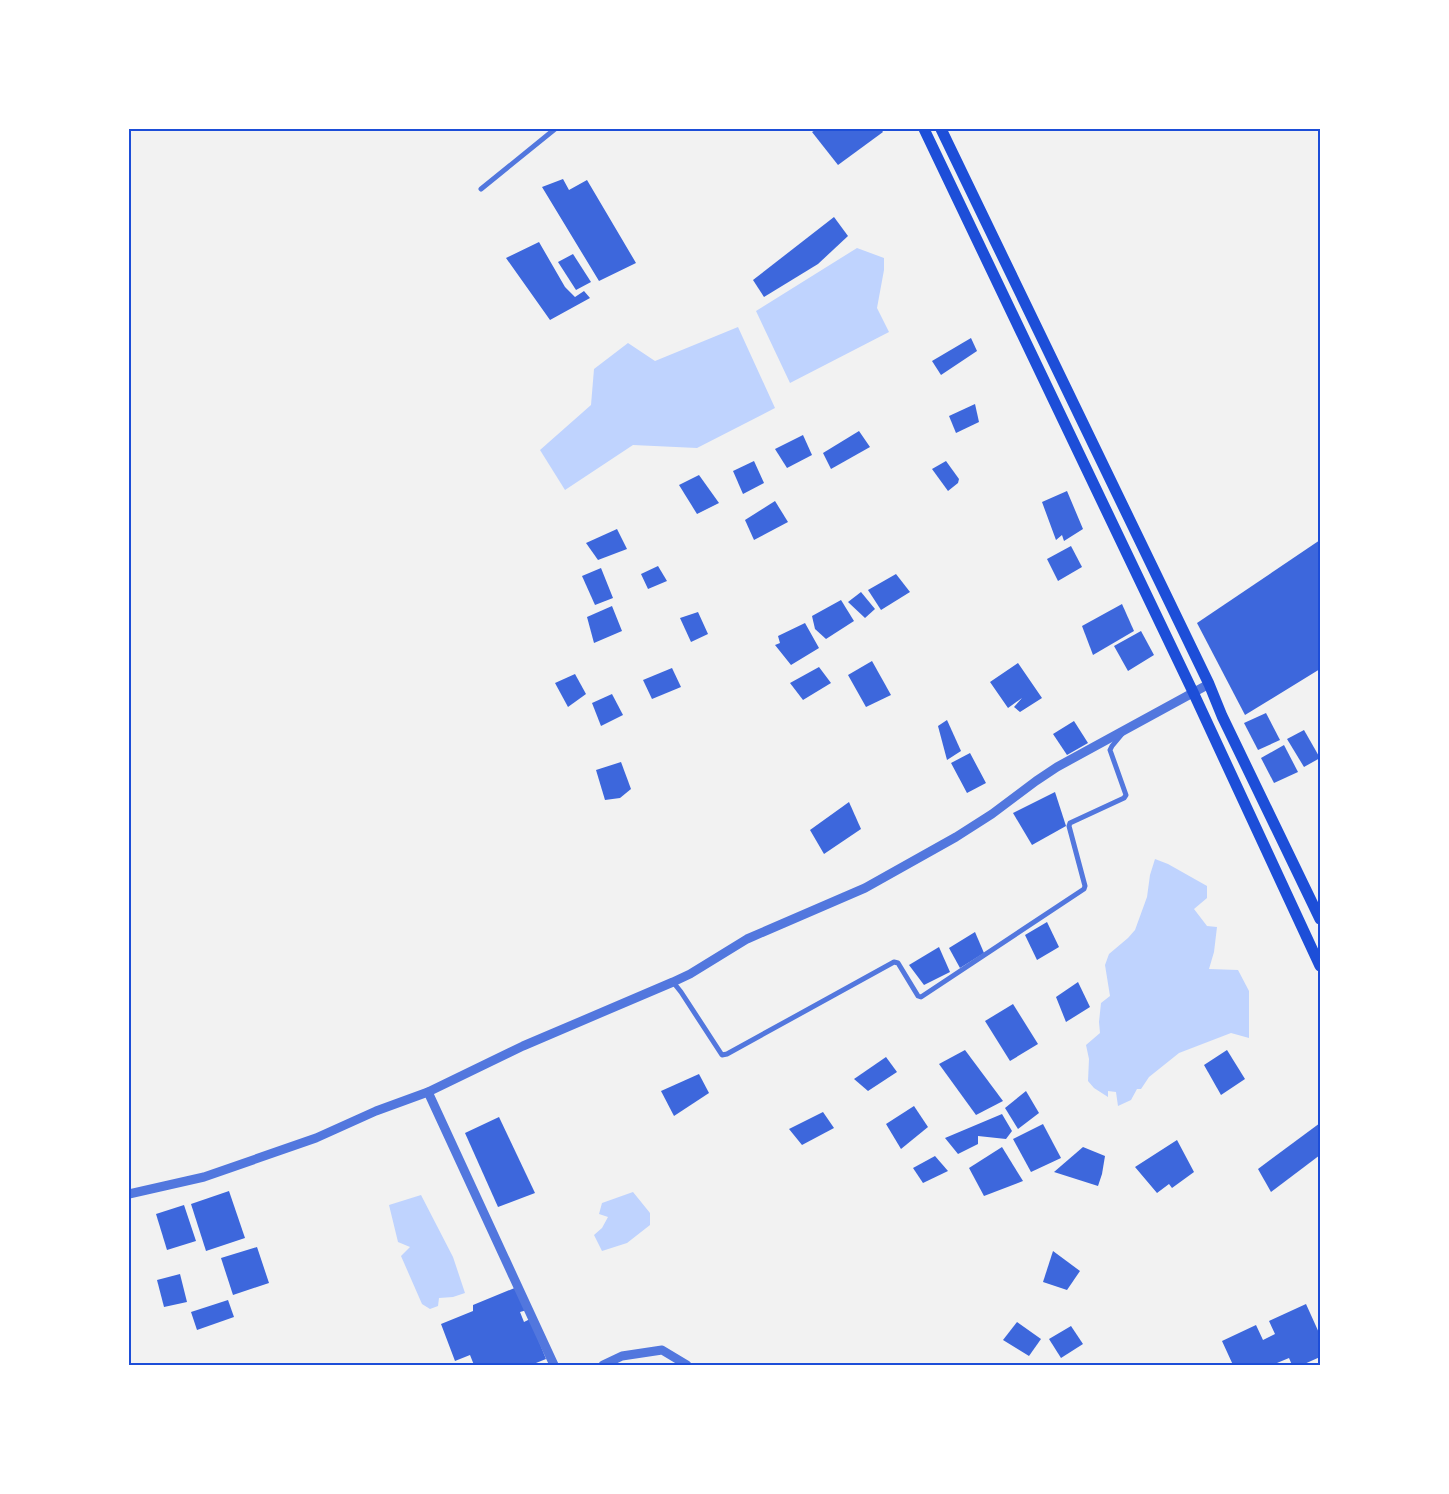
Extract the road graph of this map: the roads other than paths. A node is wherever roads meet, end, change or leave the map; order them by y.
1 (555, 129) edge
2 (924, 129) edge
3 (941, 129) edge
4 (481, 189) dead end
5 (1209, 684) junction
6 (1193, 692) junction
7 (1127, 728) junction
8 (1320, 919) edge
9 (1320, 966) edge
10 (673, 982) junction
11 (428, 1092) junction
12 (129, 1194) edge
13 (554, 1365) edge
14 (603, 1365) edge
15 (687, 1365) edge

1 - 4 street
2 - 6 main road
3 - 5 main road
5 - 6 street
5 - 8 main road
6 - 7 street
6 - 9 main road
7 - 10 street
7 - 10 street
10 - 11 street
11 - 12 street
11 - 13 street
14 - 15 street

